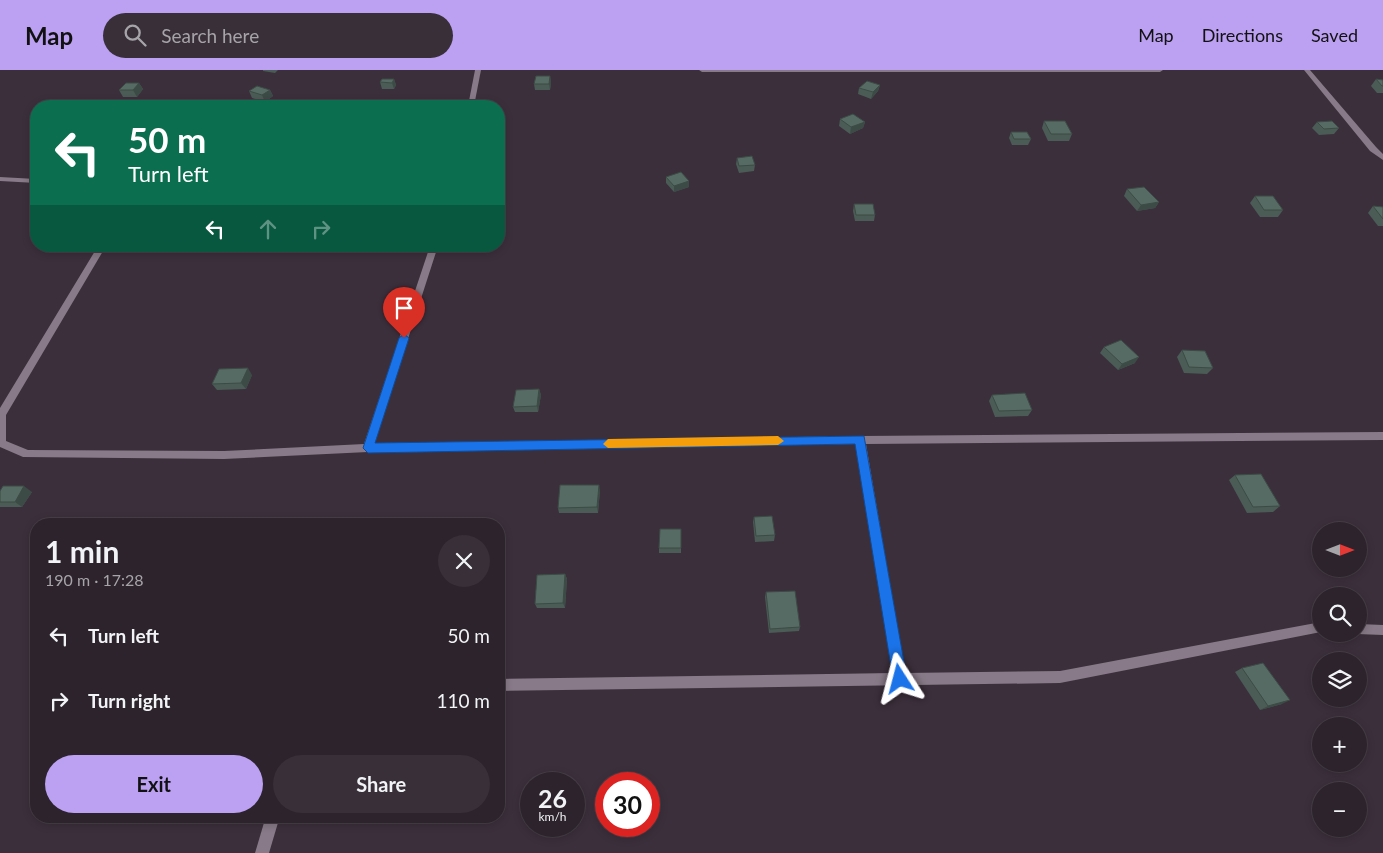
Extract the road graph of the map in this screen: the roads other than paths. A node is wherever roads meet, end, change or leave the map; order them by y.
1 (478, 70) edge
2 (702, 70) edge
3 (787, 70) edge
4 (1160, 70) edge
5 (1307, 70) edge
6 (472, 100) edge
7 (1373, 149) junction
8 (1383, 149) edge
9 (1383, 158) edge
10 (0, 179) edge
11 (30, 181) edge
12 (98, 252) edge
13 (432, 252) edge
14 (1383, 436) edge
15 (860, 440) junction
16 (368, 448) junction
17 (1312, 629) edge
18 (1367, 629) edge
19 (1383, 630) edge
20 (900, 679) junction
21 (505, 685) edge
22 (271, 823) edge
23 (262, 853) edge

1 - 6 street
2 - 3 street
3 - 4 street
5 - 7 street
7 - 8 street
7 - 9 street
10 - 11 street
12 - 16 street
13 - 16 street
14 - 15 street
15 - 16 street
15 - 20 street
17 - 20 street
18 - 19 street
20 - 21 street
22 - 23 street

